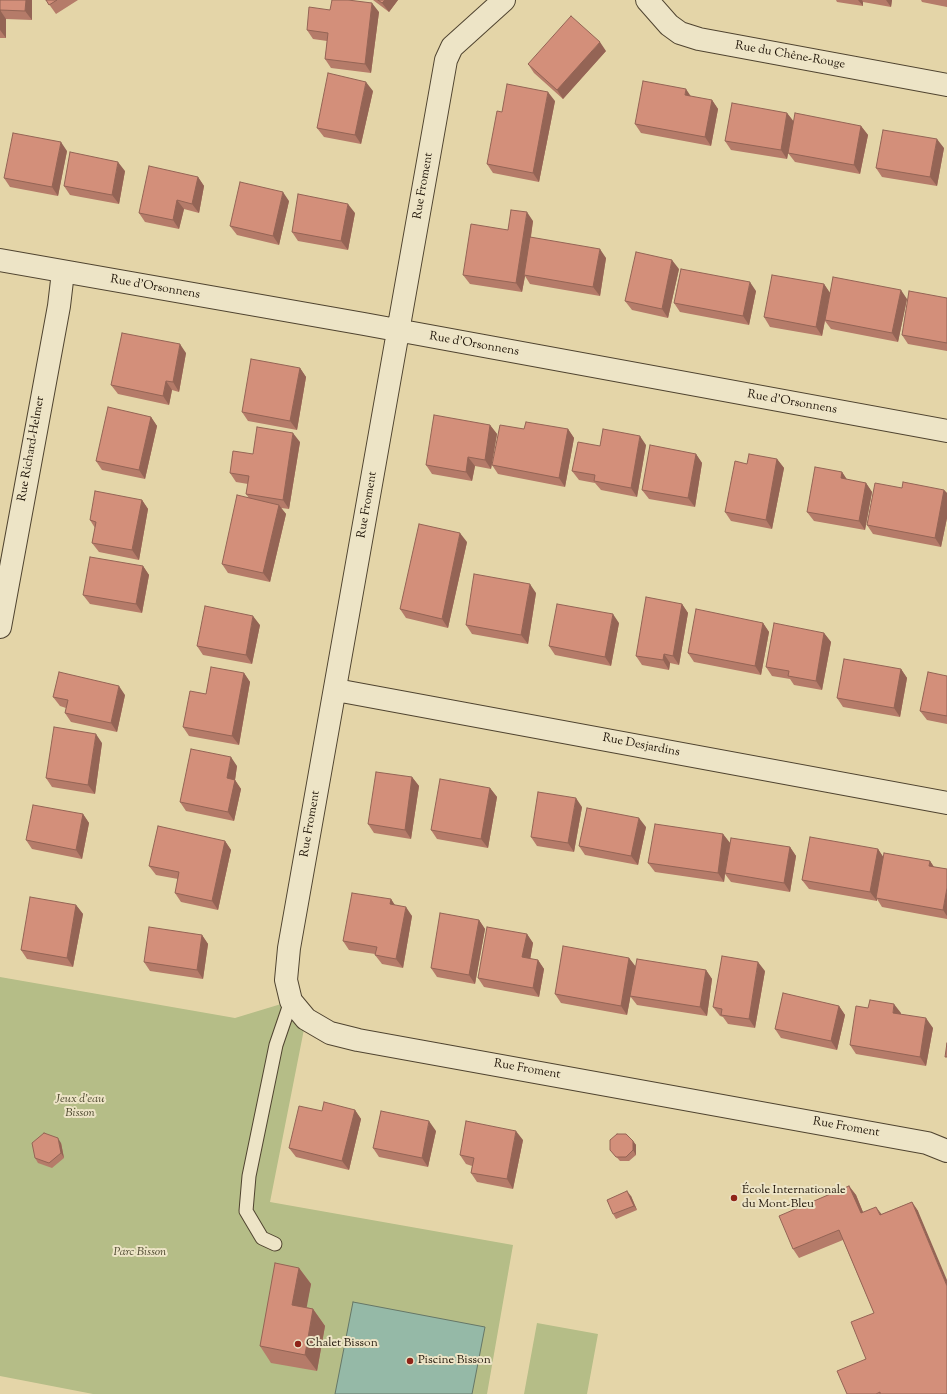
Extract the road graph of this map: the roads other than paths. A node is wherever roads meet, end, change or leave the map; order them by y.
1 (504, 0) edge
2 (647, 0) edge
3 (947, 85) edge
4 (0, 260) edge
5 (63, 272) junction
6 (398, 331) junction
7 (947, 431) edge
8 (0, 626) edge
9 (336, 690) junction
10 (947, 803) edge
11 (291, 1001) junction
12 (947, 1151) edge
13 (275, 1244) dead end

1 - 6 street, Rue Froment
2 - 3 street, Rue du Chêne-Rouge
4 - 5 street, Rue d'Orsonnens
5 - 6 street, Rue d'Orsonnens
5 - 8 street, Rue Richard-Helmer
6 - 7 street, Rue d'Orsonnens
6 - 9 street, Rue Froment
9 - 10 street, Rue Desjardins
9 - 11 street, Rue Froment
11 - 12 street, Rue Froment
11 - 13 lane

